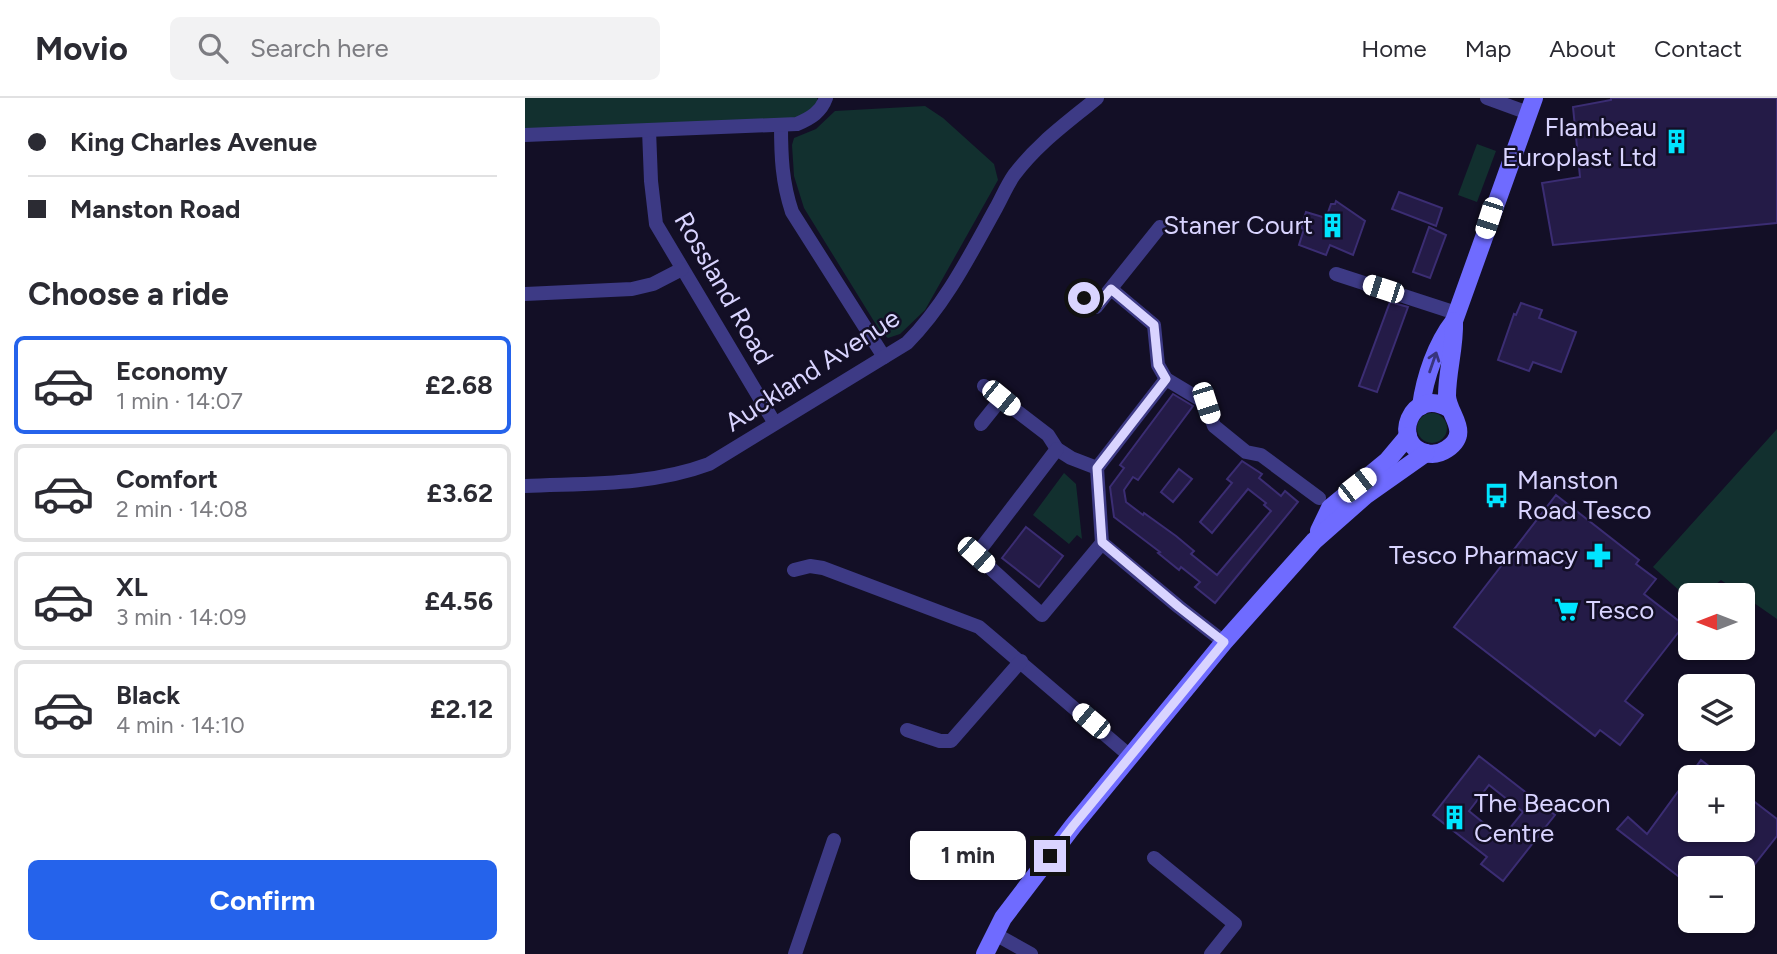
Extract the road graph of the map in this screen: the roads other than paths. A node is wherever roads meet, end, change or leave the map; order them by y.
1 (826, 98) edge
2 (1097, 98) edge
3 (1487, 98) edge
4 (1531, 105) edge
5 (781, 125) junction
6 (649, 130) junction
7 (525, 135) edge
8 (1160, 227) dead end
9 (681, 269) junction
10 (1336, 274) dead end
11 (1111, 289) junction
12 (525, 294) edge
13 (1084, 298) dead end
14 (1455, 317) junction
15 (884, 357) junction
16 (1166, 379) junction
17 (984, 386) dead end
18 (1001, 398) junction
19 (1420, 406) junction
20 (1450, 409) junction
21 (774, 422) junction
22 (981, 424) dead end
23 (1408, 436) junction
24 (1057, 449) junction
25 (1426, 453) junction
26 (1097, 468) junction
27 (525, 486) edge
28 (1319, 498) dead end
29 (1314, 541) junction
30 (1102, 542) junction
31 (794, 570) dead end
32 (1224, 642) junction
33 (1021, 661) junction
34 (907, 730) dead end
35 (1130, 756) junction
36 (834, 840) dead end
37 (1154, 858) dead end
38 (995, 934) junction
39 (795, 954) edge
40 (985, 954) edge
41 (1031, 954) edge
42 (1211, 954) edge

1 - 5 street
2 - 15 street, Auckland Avenue
3 - 4 street
4 - 14 main road
5 - 6 street
5 - 15 street
6 - 7 street
6 - 9 street, Rossland Road
8 - 11 street
9 - 12 street
9 - 21 street, Rossland Road
10 - 14 street
11 - 13 street
11 - 16 street
19 -> 14 main road
14 - 20 main road
15 - 21 street, Auckland Avenue
16 - 26 street
16 - 28 street
17 - 18 street
18 - 22 street
18 - 24 street
19 - 20 main road
19 - 23 main road
20 - 25 main road
21 - 27 street, Auckland Avenue
23 - 25 main road
23 - 29 main road
24 - 26 street
24 - 30 street
25 - 29 main road
26 - 30 street
29 - 32 main road
30 - 32 street
31 - 33 street
32 - 35 main road
33 - 34 street
33 - 35 street
35 - 38 main road
36 - 39 street
37 - 42 street
38 - 40 main road
38 - 41 street

